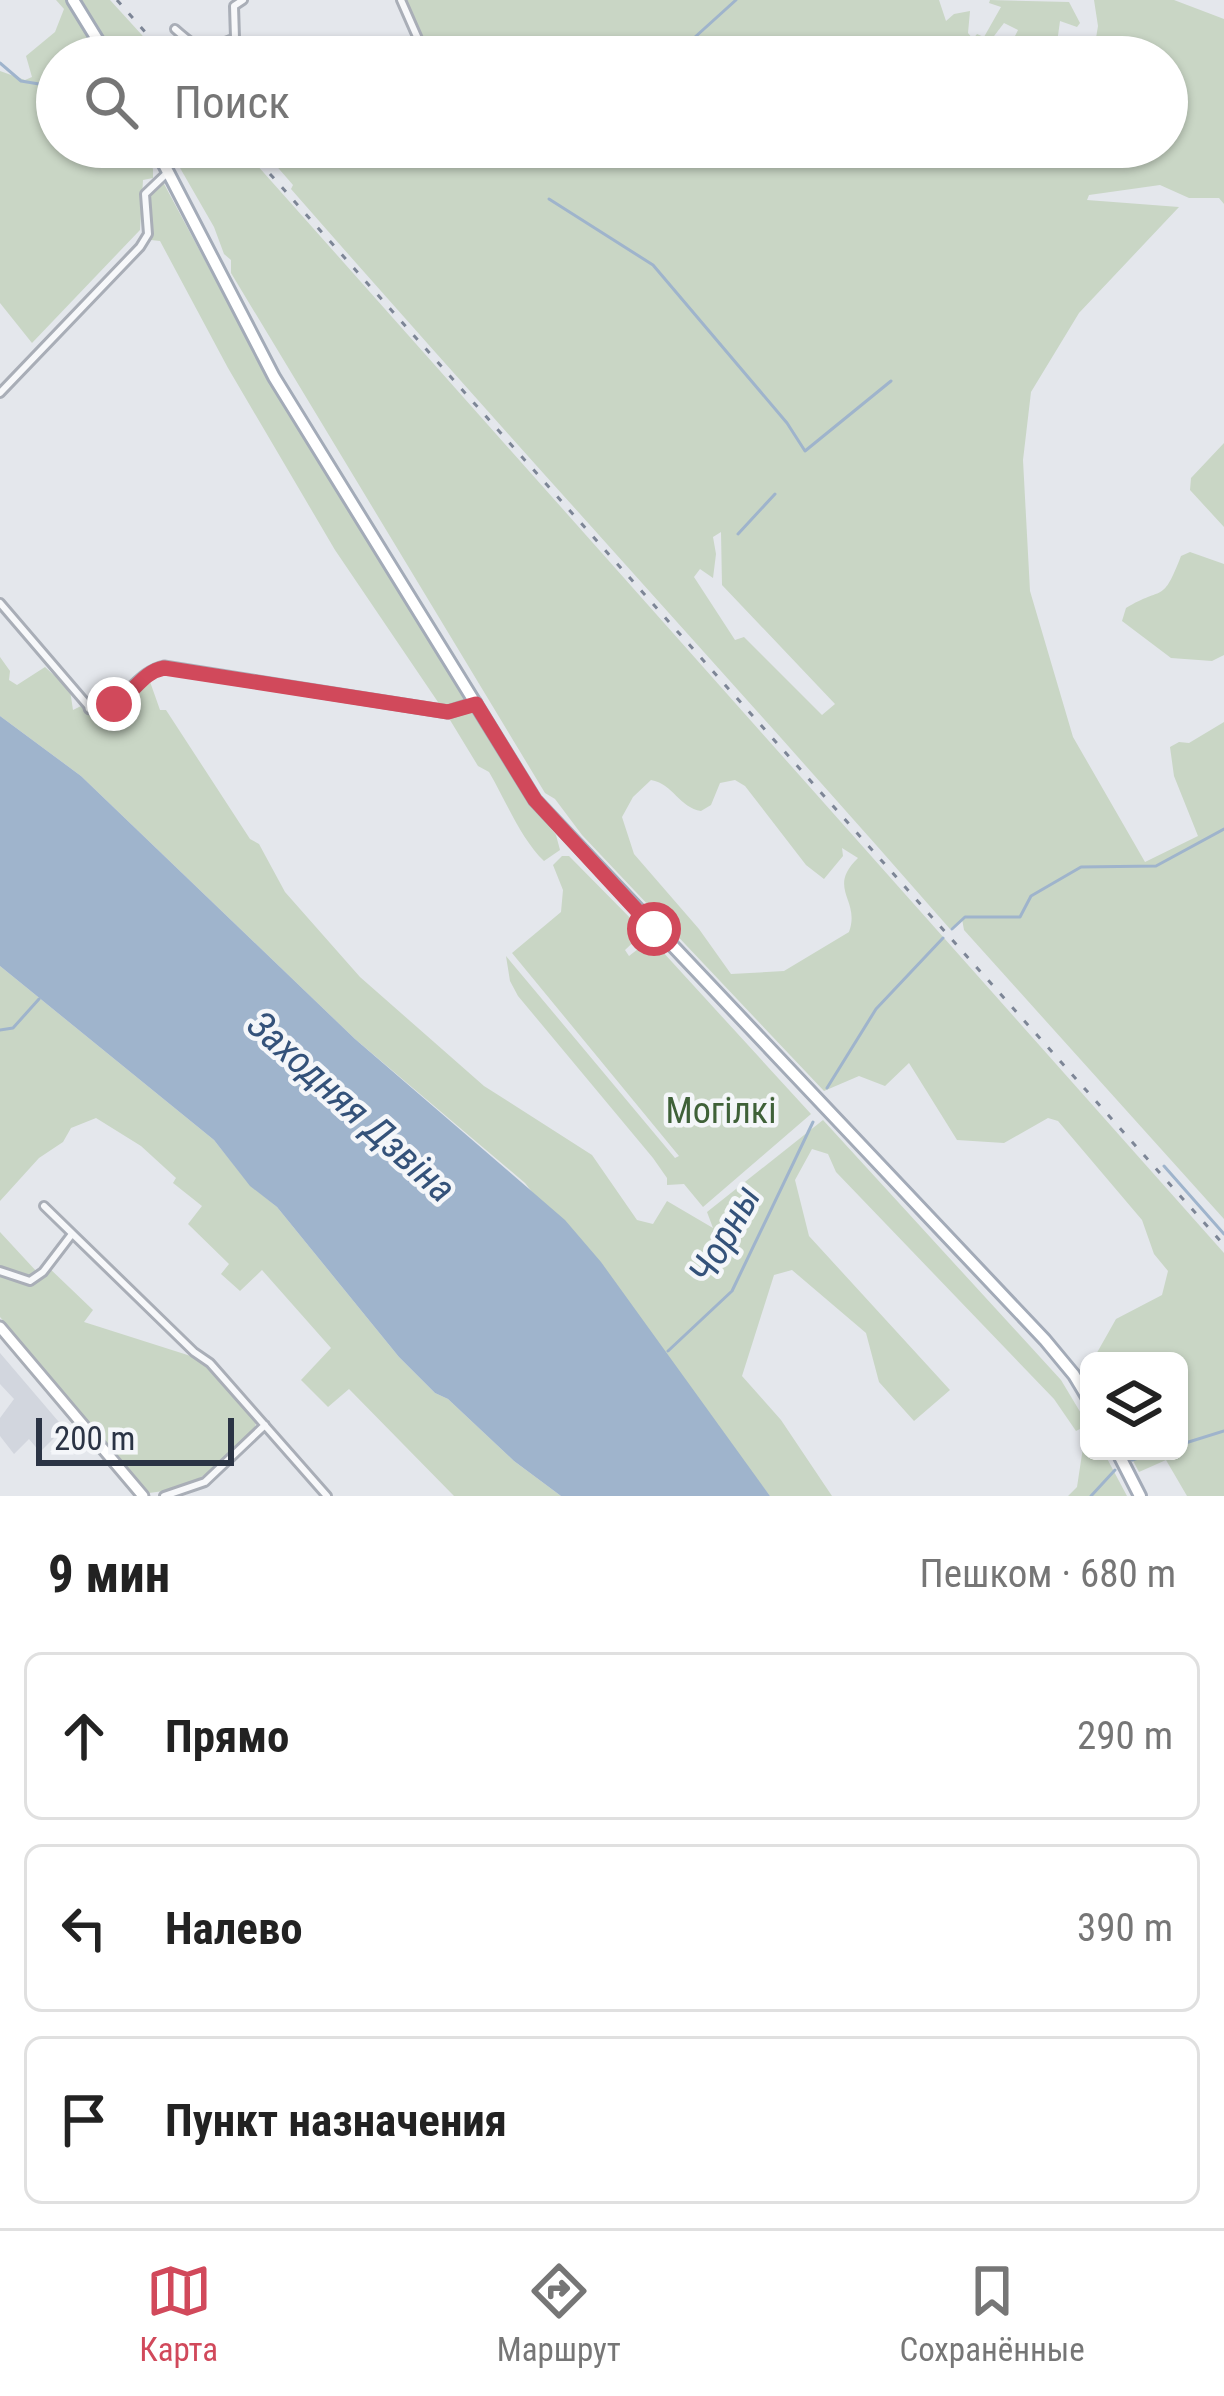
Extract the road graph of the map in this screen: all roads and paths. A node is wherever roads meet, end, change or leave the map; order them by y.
1 (74, 0) edge
2 (242, 0) edge
3 (401, 0) edge
4 (176, 28) dead end
5 (95, 36) edge
6 (184, 36) edge
7 (235, 36) edge
8 (417, 36) edge
9 (166, 168) edge
10 (168, 172) junction
11 (0, 393) edge
12 (0, 603) edge
13 (476, 704) junction
14 (90, 708) joint
15 (44, 1206) dead end
16 (72, 1234) junction
17 (0, 1271) edge
18 (0, 1328) edge
19 (1080, 1385) edge
20 (265, 1424) junction
21 (1122, 1460) edge
22 (143, 1496) edge
23 (164, 1496) edge
24 (327, 1496) edge
25 (1140, 1496) edge

1 - 5 main road
2 - 7 street
3 - 8 street
4 - 6 street
9 - 10 main road
10 - 11 street
10 - 13 main road
12 - 14 street
13 - 14 street
13 - 19 main road
15 - 16 street
16 - 17 street
16 - 20 street
18 - 22 street
20 - 23 street
20 - 24 street
21 - 25 main road

